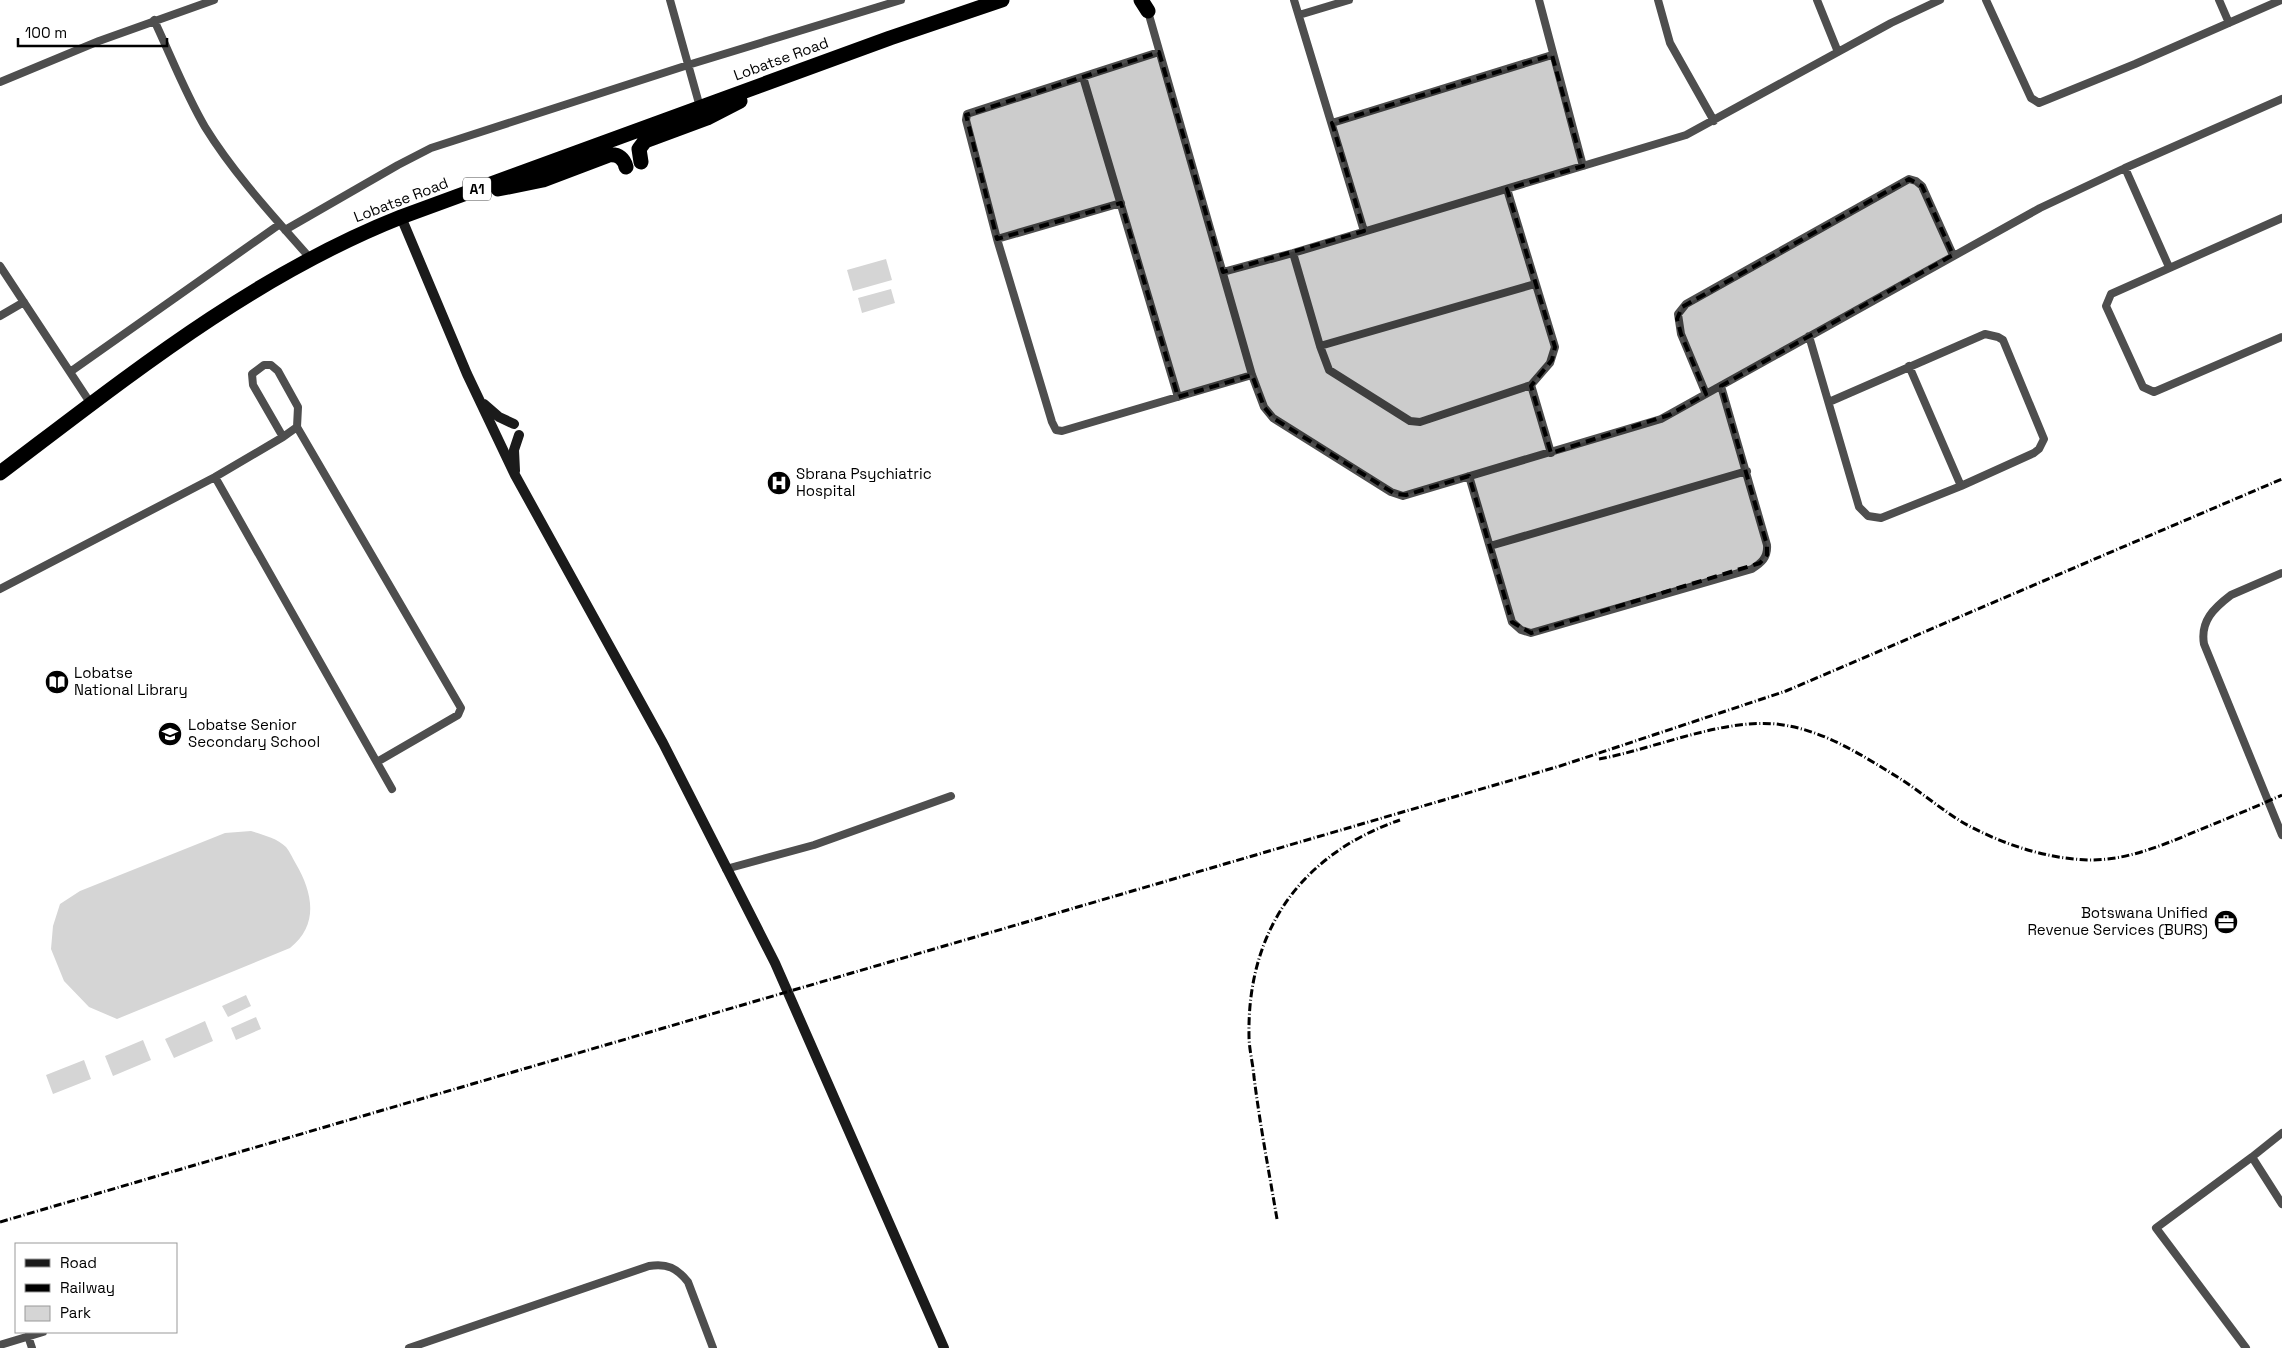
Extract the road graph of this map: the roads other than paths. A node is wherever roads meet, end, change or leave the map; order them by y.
1 (214, 0) edge
2 (670, 0) edge
3 (901, 0) edge
4 (1002, 0) edge
5 (1294, 0) edge
6 (1349, 0) edge
7 (1538, 0) edge
8 (1658, 0) edge
9 (1817, 0) edge
10 (1940, 0) edge
11 (1986, 0) edge
12 (2219, 0) edge
13 (2281, 0) edge
14 (1144, 4) edge
15 (1299, 14) junction
16 (154, 20) junction
17 (2229, 23) junction
18 (1159, 52) junction
19 (1838, 52) junction
20 (1552, 55) junction
21 (688, 65) junction
22 (790, 74) junction
23 (1083, 77) junction
24 (0, 82) edge
25 (2282, 99) edge
26 (700, 107) junction
27 (1714, 121) junction
28 (1332, 123) junction
29 (641, 162) dead end
30 (1582, 166) junction
31 (626, 167) dead end
32 (2124, 168) junction
33 (1507, 189) junction
34 (455, 197) junction
35 (1121, 204) junction
36 (401, 217) junction
37 (2282, 218) edge
38 (282, 227) junction
39 (1364, 231) junction
40 (997, 239) junction
41 (1293, 253) junction
42 (1953, 255) junction
43 (310, 258) junction
44 (0, 266) edge
45 (2169, 267) junction
46 (1223, 272) junction
47 (1535, 284) junction
48 (24, 302) junction
49 (0, 316) edge
50 (1809, 336) junction
51 (2282, 337) edge
52 (1320, 346) junction
53 (1909, 366) junction
54 (70, 372) junction
55 (1252, 375) junction
56 (1531, 385) junction
57 (1722, 386) junction
58 (1706, 394) junction
59 (1178, 397) junction
60 (479, 400) junction
61 (1828, 402) junction
62 (91, 404) junction
63 (514, 424) dead end
64 (297, 427) junction
65 (519, 435) dead end
66 (283, 437) junction
67 (1551, 453) junction
68 (1747, 471) junction
69 (0, 473) edge
70 (515, 475) junction
71 (1469, 476) junction
72 (214, 477) junction
73 (1961, 486) junction
74 (1490, 546) junction
75 (2282, 573) edge
76 (0, 589) edge
77 (376, 762) junction
78 (392, 789) dead end
79 (951, 796) dead end
80 (2282, 835) edge
81 (726, 869) junction
82 (2282, 1133) edge
83 (2252, 1157) junction
84 (2282, 1204) edge
85 (39, 1333) edge
86 (28, 1336) junction
87 (0, 1345) edge
88 (32, 1348) edge
89 (409, 1348) edge
90 (713, 1348) edge
91 (944, 1348) edge
92 (2246, 1348) edge

1 - 16 street
2 - 21 street
3 - 21 street
4 - 22 highway, Lobatse Road / A1
5 - 15 street
6 - 15 street
7 - 20 street
8 - 27 street
9 - 19 street
10 - 19 street
11 - 17 street
12 - 17 street
13 - 17 street
14 - 18 street
15 - 28 street
16 - 24 street
16 - 38 street
18 - 23 street
18 - 46 street
19 - 27 street
20 - 28 street
20 - 30 street
21 - 26 street
21 - 38 street
22 - 26 highway, Lobatse Road / A1
22 - 29 highway
23 - 35 street
23 - 40 street
25 - 32 street
26 - 34 highway, Lobatse Road / A1
27 - 30 street
28 - 39 street
30 - 33 street
31 - 34 highway
32 - 42 street
32 - 45 street
33 - 39 street
33 - 47 street
34 - 36 highway, Lobatse Road / A1
35 - 40 street
35 - 59 street
36 - 43 highway, Lobatse Road / A1
36 - 60 street
37 - 45 street
38 - 43 street
38 - 54 street
39 - 41 street
40 - 59 street
41 - 46 street
41 - 52 street
42 - 50 street
42 - 58 street
43 - 62 highway, Lobatse Road / A1
44 - 48 street
45 - 51 street
46 - 55 street
47 - 52 street
47 - 56 street
48 - 49 street
48 - 54 street
50 - 57 street
50 - 61 street
52 - 56 street
53 - 61 street
53 - 73 street
53 - 73 street
54 - 62 street
55 - 59 street
55 - 71 street
56 - 67 street
57 - 58 street
57 - 68 street
58 - 67 street
60 - 63 street
60 - 70 street
61 - 73 street
62 - 69 highway, Lobatse Road / A1
64 - 66 street
64 - 66 street
64 - 77 street
65 - 70 street
66 - 72 street
67 - 71 street
68 - 74 street
68 - 74 street
70 - 81 street
71 - 74 street
72 - 76 street
72 - 77 street
75 - 80 street
77 - 78 street
79 - 81 street
81 - 91 street
82 - 83 street
83 - 84 street
83 - 92 street
85 - 86 street
86 - 87 street
86 - 88 street
89 - 90 street

